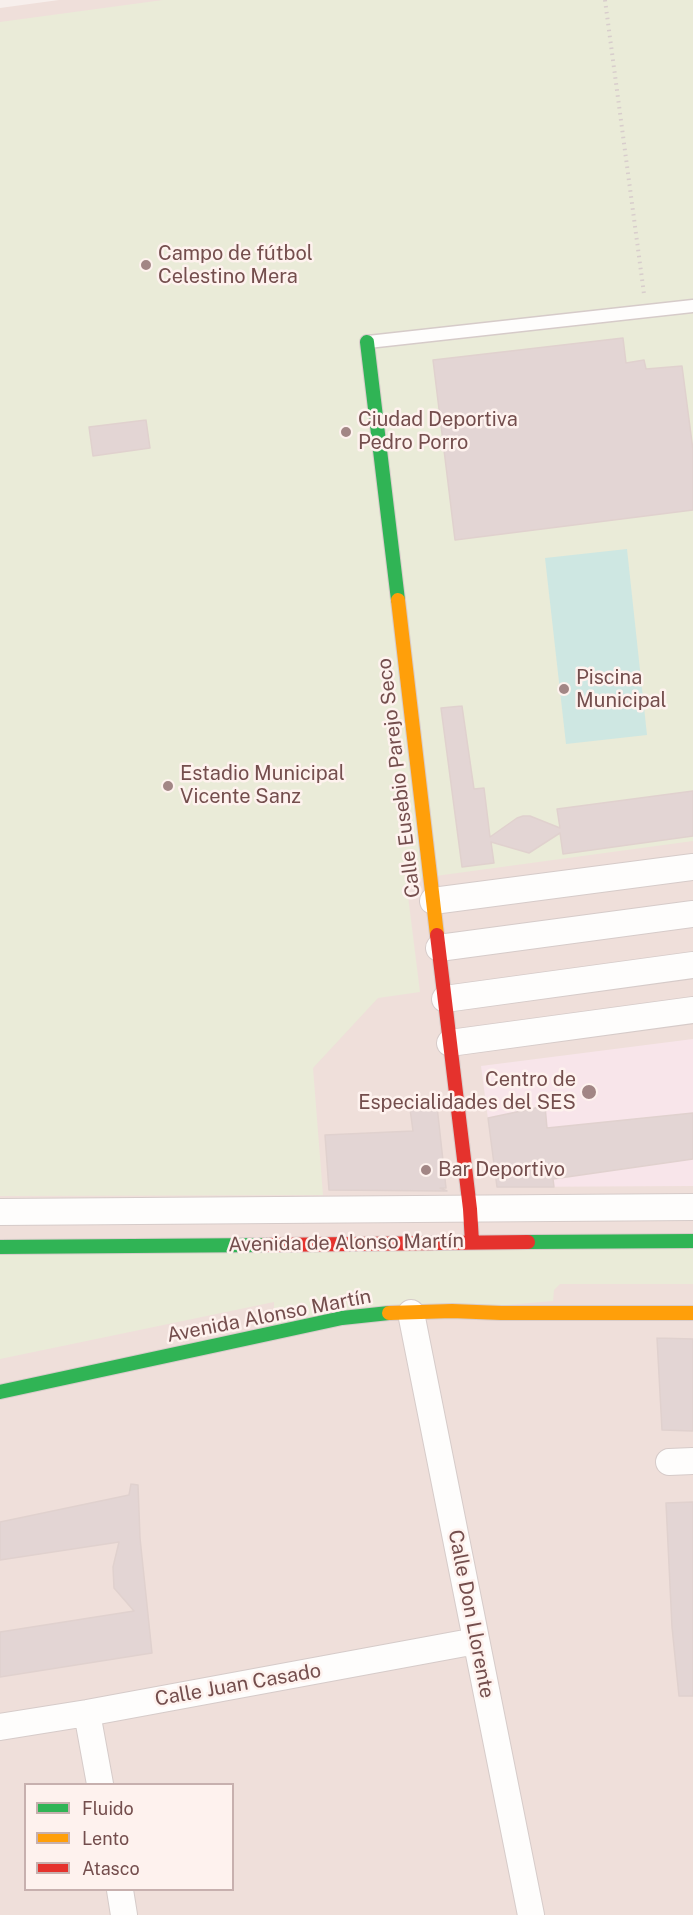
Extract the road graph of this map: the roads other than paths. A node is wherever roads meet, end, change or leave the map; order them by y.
1 (693, 306) edge
2 (367, 342) joint
3 (693, 867) edge
4 (433, 902) junction
5 (693, 914) edge
6 (439, 948) junction
7 (693, 965) edge
8 (445, 999) junction
9 (693, 1010) edge
10 (450, 1043) junction
11 (693, 1207) edge
12 (470, 1209) junction
13 (0, 1212) edge
14 (693, 1241) edge
15 (472, 1242) junction
16 (0, 1248) edge
17 (411, 1312) junction
18 (693, 1313) edge
19 (0, 1392) edge
20 (476, 1641) junction
21 (87, 1713) junction
22 (0, 1727) edge
23 (100, 1783) edge
24 (120, 1891) edge
25 (124, 1915) edge
26 (531, 1915) edge

1 - 2 lane
2 - 4 street, Calle Eusebio Parejo Seco
3 - 4 street
4 - 6 street, Calle Eusebio Parejo Seco
5 - 6 street
6 - 8 street, Calle Eusebio Parejo Seco
7 - 8 street
8 - 10 street, Calle Eusebio Parejo Seco
9 - 10 street
10 - 12 street, Calle Eusebio Parejo Seco
11 - 12 street, Avenida de Alonso Martín
12 - 13 street, Avenida de Alonso Martín
12 - 15 street, Calle Eusebio Parejo Seco
14 - 15 street, Avenida de Alonso Martín
15 - 16 street, Avenida de Alonso Martín
17 - 18 street, Avenida Alonso Martín
17 - 19 street, Avenida Alonso Martín
17 - 20 street, Calle Don Llorente
20 - 21 street, Calle Juan Casado
20 - 26 street, Calle Don Llorente
21 - 22 street, Calle Juan Casado
21 - 23 street
24 - 25 street

